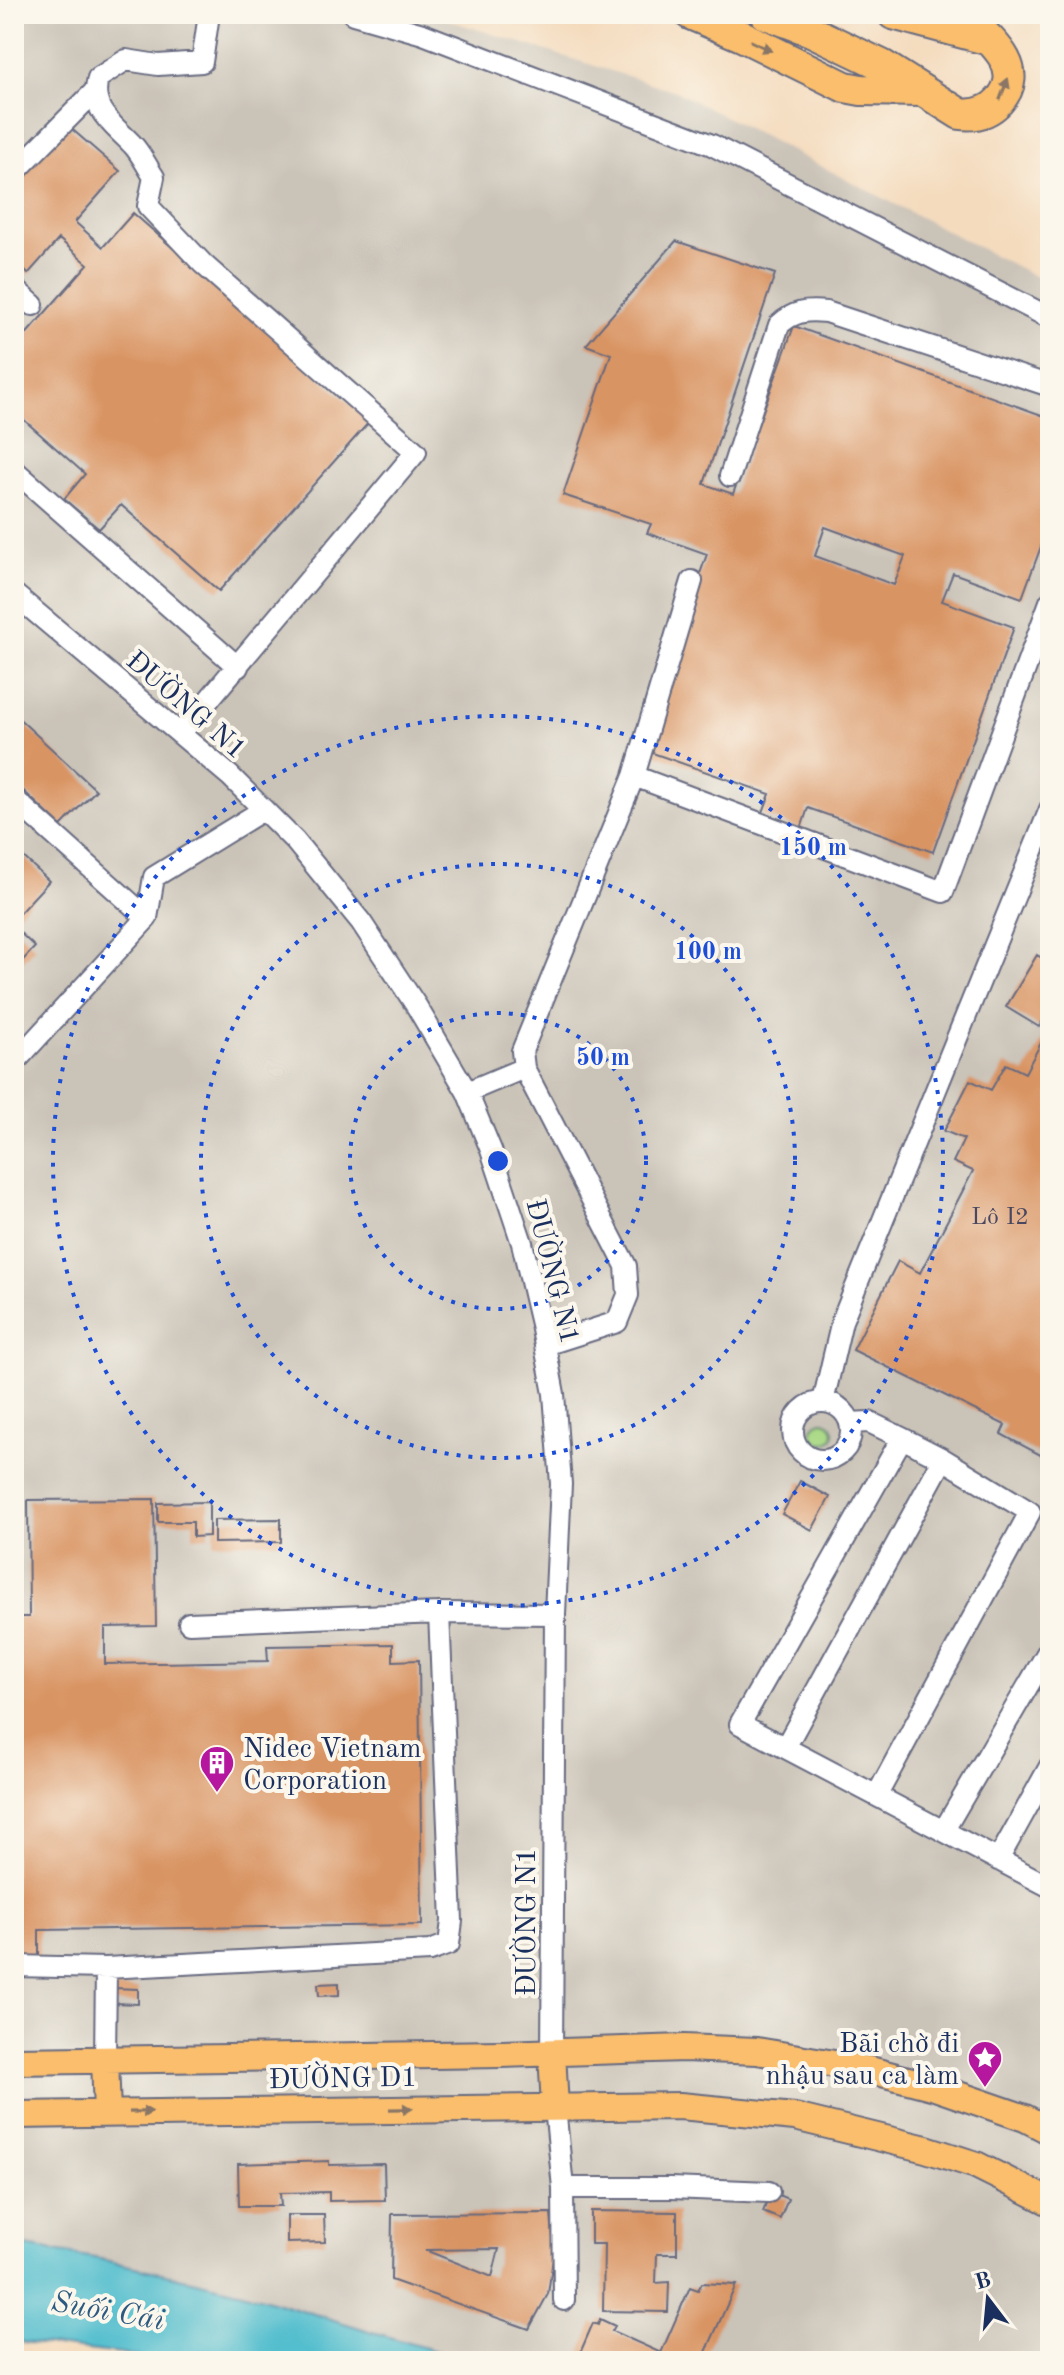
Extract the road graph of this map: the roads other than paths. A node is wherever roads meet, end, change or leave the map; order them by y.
1 (209, 14) edge
2 (353, 14) edge
3 (690, 14) edge
4 (766, 14) edge
5 (784, 14) edge
6 (893, 14) edge
7 (963, 14) edge
8 (811, 31) junction
9 (988, 40) junction
10 (95, 91) junction
11 (922, 91) junction
12 (14, 173) edge
13 (14, 288) edge
14 (33, 305) dead end
15 (1050, 318) edge
16 (1050, 386) edge
17 (14, 470) edge
18 (730, 476) dead end
19 (692, 581) dead end
20 (14, 594) edge
21 (1050, 602) edge
22 (238, 667) junction
23 (180, 734) junction
24 (634, 776) junction
25 (14, 799) edge
26 (1050, 809) edge
27 (263, 810) junction
28 (147, 918) junction
29 (14, 1063) edge
30 (524, 1068) junction
31 (467, 1092) junction
32 (545, 1345) junction
33 (823, 1402) junction
34 (850, 1423) junction
35 (902, 1438) junction
36 (943, 1459) junction
37 (439, 1613) junction
38 (555, 1614) junction
39 (189, 1623) dead end
40 (1050, 1648) edge
41 (786, 1746) junction
42 (1050, 1766) edge
43 (877, 1795) junction
44 (944, 1830) junction
45 (998, 1860) junction
46 (1050, 1887) edge
47 (14, 1966) edge
48 (106, 1968) junction
49 (552, 2053) junction
50 (22, 2057) edge
51 (105, 2060) junction
52 (555, 2107) junction
53 (107, 2113) junction
54 (63, 2114) junction
55 (14, 2115) edge
56 (14, 2129) edge
57 (1050, 2131) edge
58 (926, 2149) junction
59 (563, 2188) junction
60 (769, 2192) dead end
61 (1050, 2202) edge
62 (1050, 2216) edge
63 (564, 2300) dead end

1 - 10 street
2 - 15 street
3 -> 11 highway
4 - 8 highway
5 - 8 highway
6 - 9 highway
7 - 9 highway
8 - 11 highway
11 -> 9 highway
10 - 12 street
10 - 22 street
13 - 14 street
16 - 18 street
17 - 22 street
19 - 24 street
20 - 23 street, ĐƯỜNG N1
21 - 24 street
22 - 23 street
23 - 27 street, ĐƯỜNG N1
24 - 30 street
25 - 28 street
26 - 33 street
27 - 28 street
27 - 31 street, ĐƯỜNG N1
28 - 29 street
30 - 31 street
30 - 32 street
31 - 32 street, ĐƯỜNG N1
32 - 38 street, ĐƯỜNG N1
33 - 34 street
33 - 34 street
34 - 35 street
35 - 36 street
35 - 41 street
36 - 41 street
36 - 43 street
37 - 38 street
37 - 39 street
37 - 48 street
38 - 49 street, ĐƯỜNG N1
40 - 44 street
41 - 43 street
42 - 45 street
43 - 44 street
44 - 45 street
45 - 46 street
47 - 48 street
48 - 51 street
49 - 51 main road, ĐƯỜNG D1
49 - 52 main road
49 - 57 main road, ĐƯỜNG D1
50 - 51 main road, ĐƯỜNG D1
51 - 53 main road
53 -> 52 main road, ĐƯỜNG D1
52 - 58 main road, ĐƯỜNG D1
52 - 59 street
53 - 54 main road, ĐƯỜNG D1
54 - 55 main road, ĐƯỜNG D1
54 - 56 main road, ĐƯỜNG D1
58 - 61 main road, ĐƯỜNG D1
58 - 62 main road, ĐƯỜNG D1
59 - 60 street
59 - 63 street

